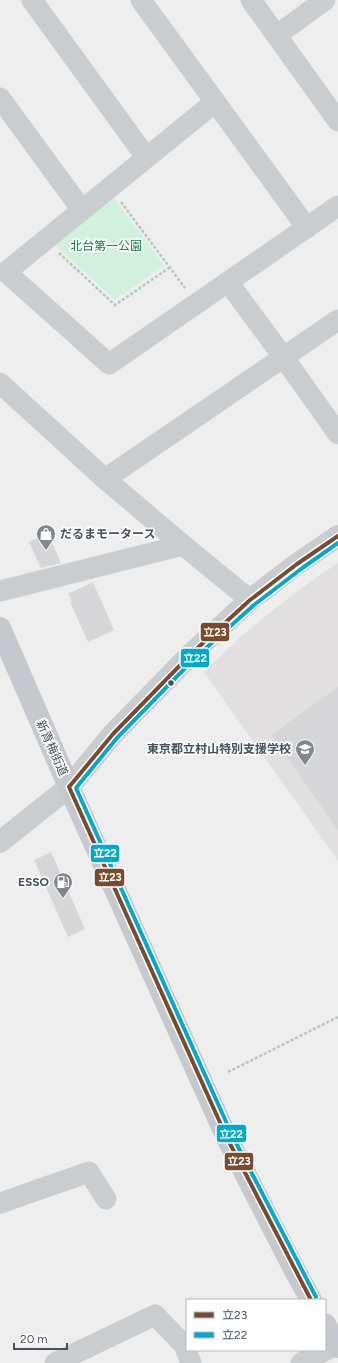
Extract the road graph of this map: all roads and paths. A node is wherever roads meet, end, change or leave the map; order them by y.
1 (32, 0) edge
2 (141, 0) edge
3 (251, 0) edge
4 (325, 0) edge
5 (277, 36) junction
6 (0, 98) edge
7 (215, 102) junction
8 (338, 121) edge
9 (146, 157) junction
10 (110, 187) junction
11 (338, 206) edge
12 (82, 210) junction
13 (306, 228) junction
14 (45, 240) junction
15 (169, 268) junction
16 (3, 274) edge
17 (228, 282) junction
18 (197, 304) junction
19 (338, 320) edge
20 (284, 358) junction
21 (2, 389) edge
22 (338, 434) edge
23 (106, 478) junction
24 (338, 536) edge
25 (183, 545) junction
26 (0, 591) edge
27 (250, 600) junction
28 (0, 628) edge
29 (69, 786) junction
30 (0, 842) edge
31 (338, 1017) edge
32 (228, 1072) dead end
33 (106, 1199) dead end
34 (0, 1203) edge
35 (310, 1299) edge
36 (326, 1326) edge
37 (337, 1346) edge
38 (186, 1349) edge
39 (187, 1351) edge
40 (55, 1363) edge
41 (192, 1363) edge
42 (301, 1363) edge

1 - 9 street
2 - 7 street
3 - 5 street
4 - 5 street
5 - 8 street
6 - 12 street
7 - 9 street
7 - 13 street
9 - 10 street
10 - 12 street
10 - 15 path
11 - 13 street
12 - 14 street
13 - 17 street
14 - 15 path
14 - 16 street
15 - 18 path
16 - 18 street
17 - 18 street
17 - 20 street
19 - 20 street
20 - 22 street
20 - 23 street
21 - 23 street
23 - 25 street
24 - 27 street
25 - 26 street
25 - 27 street
27 - 29 street
28 - 29 main road, 新青梅街道
29 - 30 street
29 - 35 main road, 新青梅街道
31 - 32 path
33 - 34 street
36 - 37 main road
37 - 42 street
38 - 40 street
39 - 41 street

